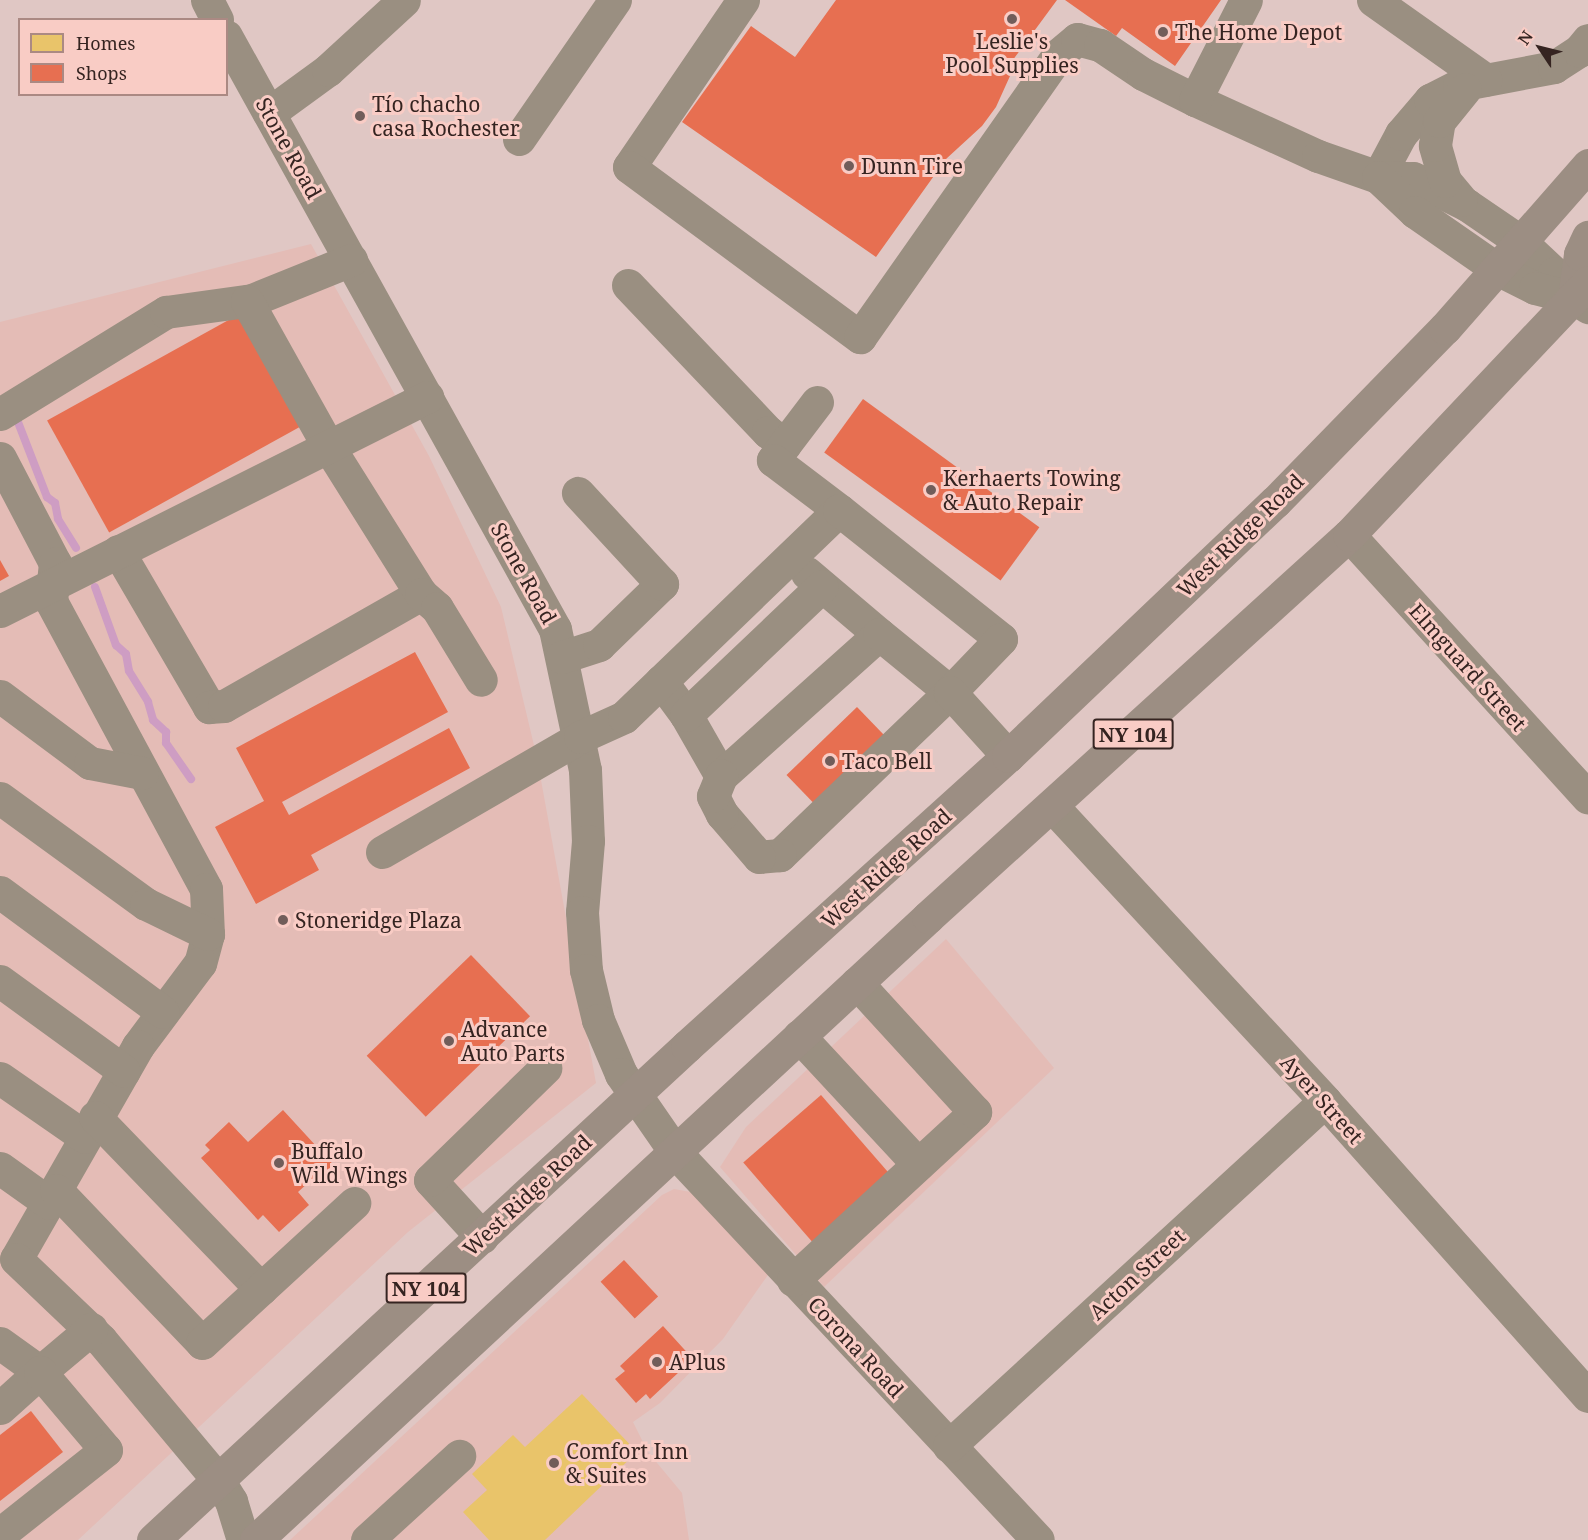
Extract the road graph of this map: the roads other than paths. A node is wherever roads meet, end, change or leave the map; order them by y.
1 (207, 0) edge
2 (404, 0) edge
3 (615, 0) edge
4 (743, 0) edge
5 (1246, 0) edge
6 (1373, 0) edge
7 (217, 18) edge
8 (228, 40) edge
9 (1588, 40) edge
10 (1481, 81) junction
11 (1196, 100) junction
12 (269, 113) junction
13 (519, 139) dead end
14 (1588, 165) edge
15 (1378, 177) junction
16 (1467, 205) junction
17 (1588, 237) edge
18 (1521, 242) junction
19 (351, 260) junction
20 (1497, 269) junction
21 (628, 285) dead end
22 (1583, 296) edge
23 (247, 301) junction
24 (427, 397) junction
25 (817, 402) dead end
26 (0, 414) edge
27 (785, 445) junction
28 (328, 446) junction
29 (0, 458) edge
30 (578, 493) dead end
31 (838, 510) junction
32 (1349, 535) junction
33 (118, 551) junction
34 (791, 560) junction
35 (52, 584) junction
36 (822, 586) junction
37 (421, 594) junction
38 (0, 611) edge
39 (879, 634) junction
40 (562, 657) junction
41 (481, 680) dead end
42 (661, 681) junction
43 (950, 692) junction
44 (0, 696) edge
45 (686, 715) junction
46 (580, 737) junction
47 (1008, 756) junction
48 (142, 773) junction
49 (721, 776) junction
50 (0, 798) edge
51 (1588, 798) edge
52 (1052, 806) junction
53 (382, 852) dead end
54 (0, 892) edge
55 (208, 934) junction
56 (0, 981) edge
57 (857, 983) junction
58 (163, 1012) junction
59 (799, 1036) junction
60 (545, 1068) dead end
61 (124, 1071) junction
62 (0, 1078) edge
63 (634, 1095) junction
64 (1325, 1101) junction
65 (90, 1127) junction
66 (675, 1152) junction
67 (918, 1164) junction
68 (0, 1168) edge
69 (52, 1196) junction
70 (354, 1203) dead end
71 (482, 1237) junction
72 (8, 1254) edge
73 (793, 1280) junction
74 (261, 1289) junction
75 (91, 1329) junction
76 (0, 1343) edge
77 (40, 1372) junction
78 (1588, 1396) edge
79 (0, 1408) edge
80 (949, 1446) junction
81 (459, 1456) dead end
82 (218, 1480) junction
83 (0, 1534) edge
84 (153, 1540) edge
85 (243, 1540) edge
86 (256, 1540) edge
87 (368, 1540) edge
88 (1038, 1540) edge

1 - 7 street
2 - 12 street
3 - 13 street
4 - 11 street
5 - 11 street
6 - 10 street
8 - 12 street, Stone Road
9 - 10 street
10 - 15 street
10 - 16 street
11 - 15 street
12 - 19 street, Stone Road
14 - 18 highway, West Ridge Road / NY 104
15 - 16 street
15 - 20 street
16 - 18 street
17 - 22 highway
18 - 20 highway, West Ridge Road / NY 104
18 - 22 street
19 - 23 street
19 - 24 street, Stone Road
20 - 22 street
20 - 47 highway, West Ridge Road / NY 104
21 - 27 street
22 - 32 highway, NY 104
23 - 26 street
23 - 28 street
24 - 28 street
24 - 40 street, Stone Road
25 - 27 street
27 - 31 street
28 - 33 street
28 - 37 street
29 - 35 street
30 - 40 street
31 - 34 street
31 - 43 street
32 - 51 street, Elmguard Street
32 - 52 highway, NY 104
33 - 35 street
33 - 37 street
34 - 36 street
34 - 42 street
35 - 38 street
35 - 48 street
36 - 39 street
36 - 45 street
37 - 41 street
39 - 43 street
39 - 49 street
40 - 46 street, Stone Road
42 - 45 street
42 - 46 street
43 - 47 street
43 - 49 street
44 - 48 street
45 - 49 street
46 - 53 street
46 - 63 street, Stone Road
47 - 63 highway, West Ridge Road / NY 104
48 - 55 street
50 - 55 street
52 - 57 highway, NY 104
52 - 64 street, Ayer Street
54 - 58 street
55 - 58 street
56 - 61 street
57 - 59 highway, NY 104
57 - 67 street
58 - 61 street
59 - 66 highway, NY 104
59 - 67 street
60 - 71 street
61 - 65 street
62 - 65 street
63 - 66 street, Stone Road
63 - 71 highway, West Ridge Road / NY 104
64 - 78 street, Ayer Street
64 - 80 street, Acton Street
65 - 69 street
65 - 74 street
66 - 73 street, Corona Road
66 - 86 highway, NY 104
67 - 73 street
68 - 69 street
69 - 72 street
69 - 74 street
70 - 74 street
71 - 82 highway, West Ridge Road / NY 104
72 - 75 street
73 - 80 street, Corona Road
75 - 77 street
75 - 82 street
76 - 77 street
77 - 79 street
77 - 83 street
80 - 88 street, Corona Road
81 - 87 street
82 - 84 highway, West Ridge Road / NY 104
82 - 85 street

